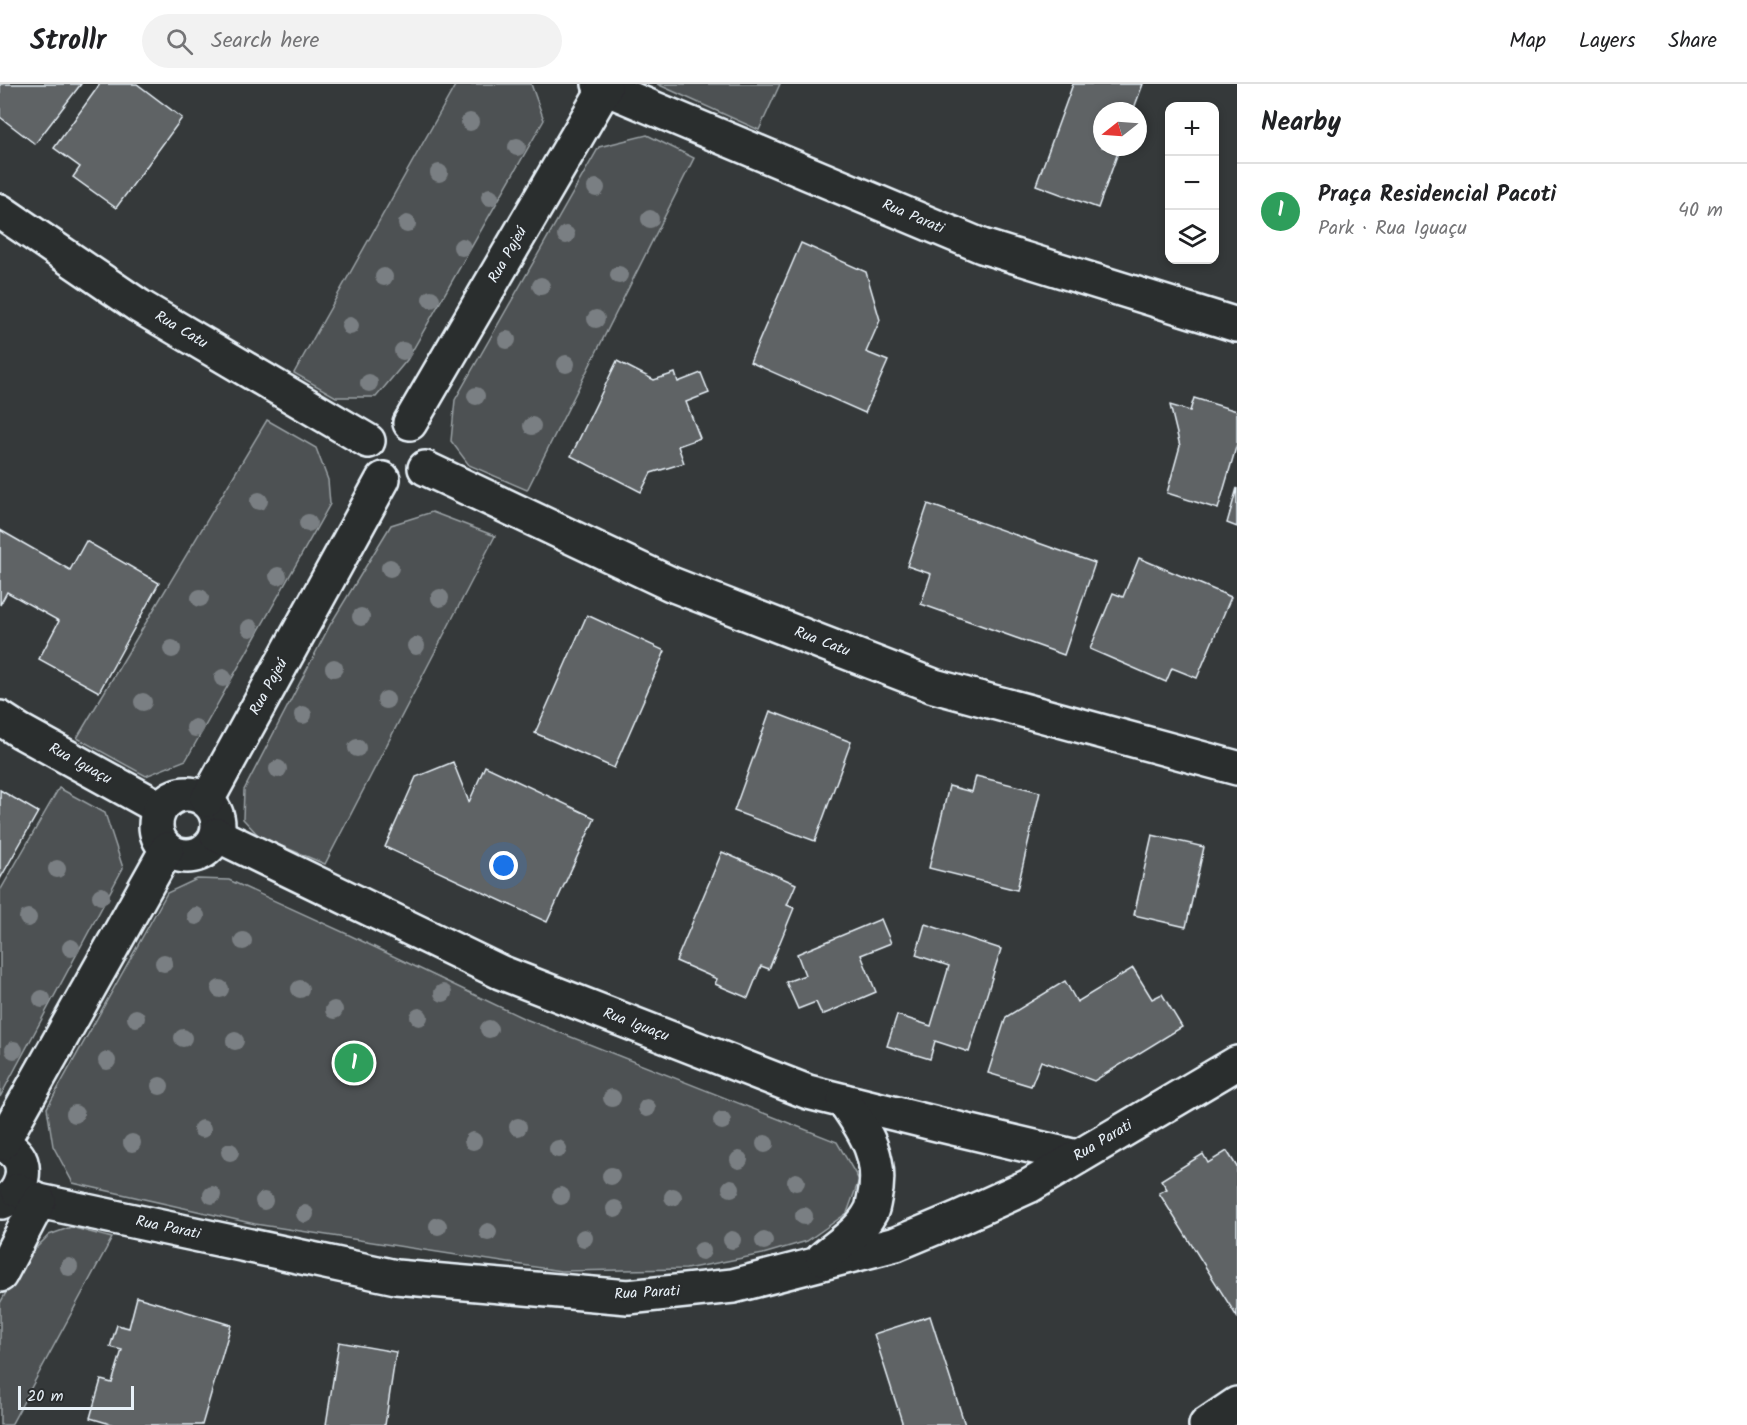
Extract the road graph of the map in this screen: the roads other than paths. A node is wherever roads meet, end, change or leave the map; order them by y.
1 (602, 86) edge
2 (0, 210) edge
3 (1237, 325) edge
4 (410, 423) junction
5 (368, 441) junction
6 (425, 468) junction
7 (383, 479) junction
8 (0, 718) edge
9 (1237, 768) edge
10 (207, 800) junction
11 (160, 808) junction
12 (217, 835) junction
13 (167, 849) junction
14 (1237, 1063) edge
15 (844, 1101) junction
16 (1, 1143) edge
17 (1077, 1156) junction
18 (19, 1198) edge
19 (814, 1264) junction
20 (0, 1275) edge
21 (1237, 1404) edge
22 (1206, 1425) edge

1 - 3 street, Rua Parati
1 - 4 street, Rua Pajeú
2 - 5 street, Rua Catu
4 - 5 street
4 - 6 street
5 - 7 street
6 - 7 street
6 - 9 street, Rua Catu
7 - 10 street, Rua Pajeú
8 - 11 street, Rua Iguaçu
10 - 11 street
10 - 12 street
11 - 13 street
12 - 13 street
12 - 15 street, Rua Iguaçu
13 - 16 street
14 - 17 street, Rua Parati
15 - 17 street, Rua Iguaçu
15 - 19 street
16 - 18 street
17 - 19 street, Rua Parati
18 - 19 street, Rua Parati
18 - 20 street
21 - 22 street

